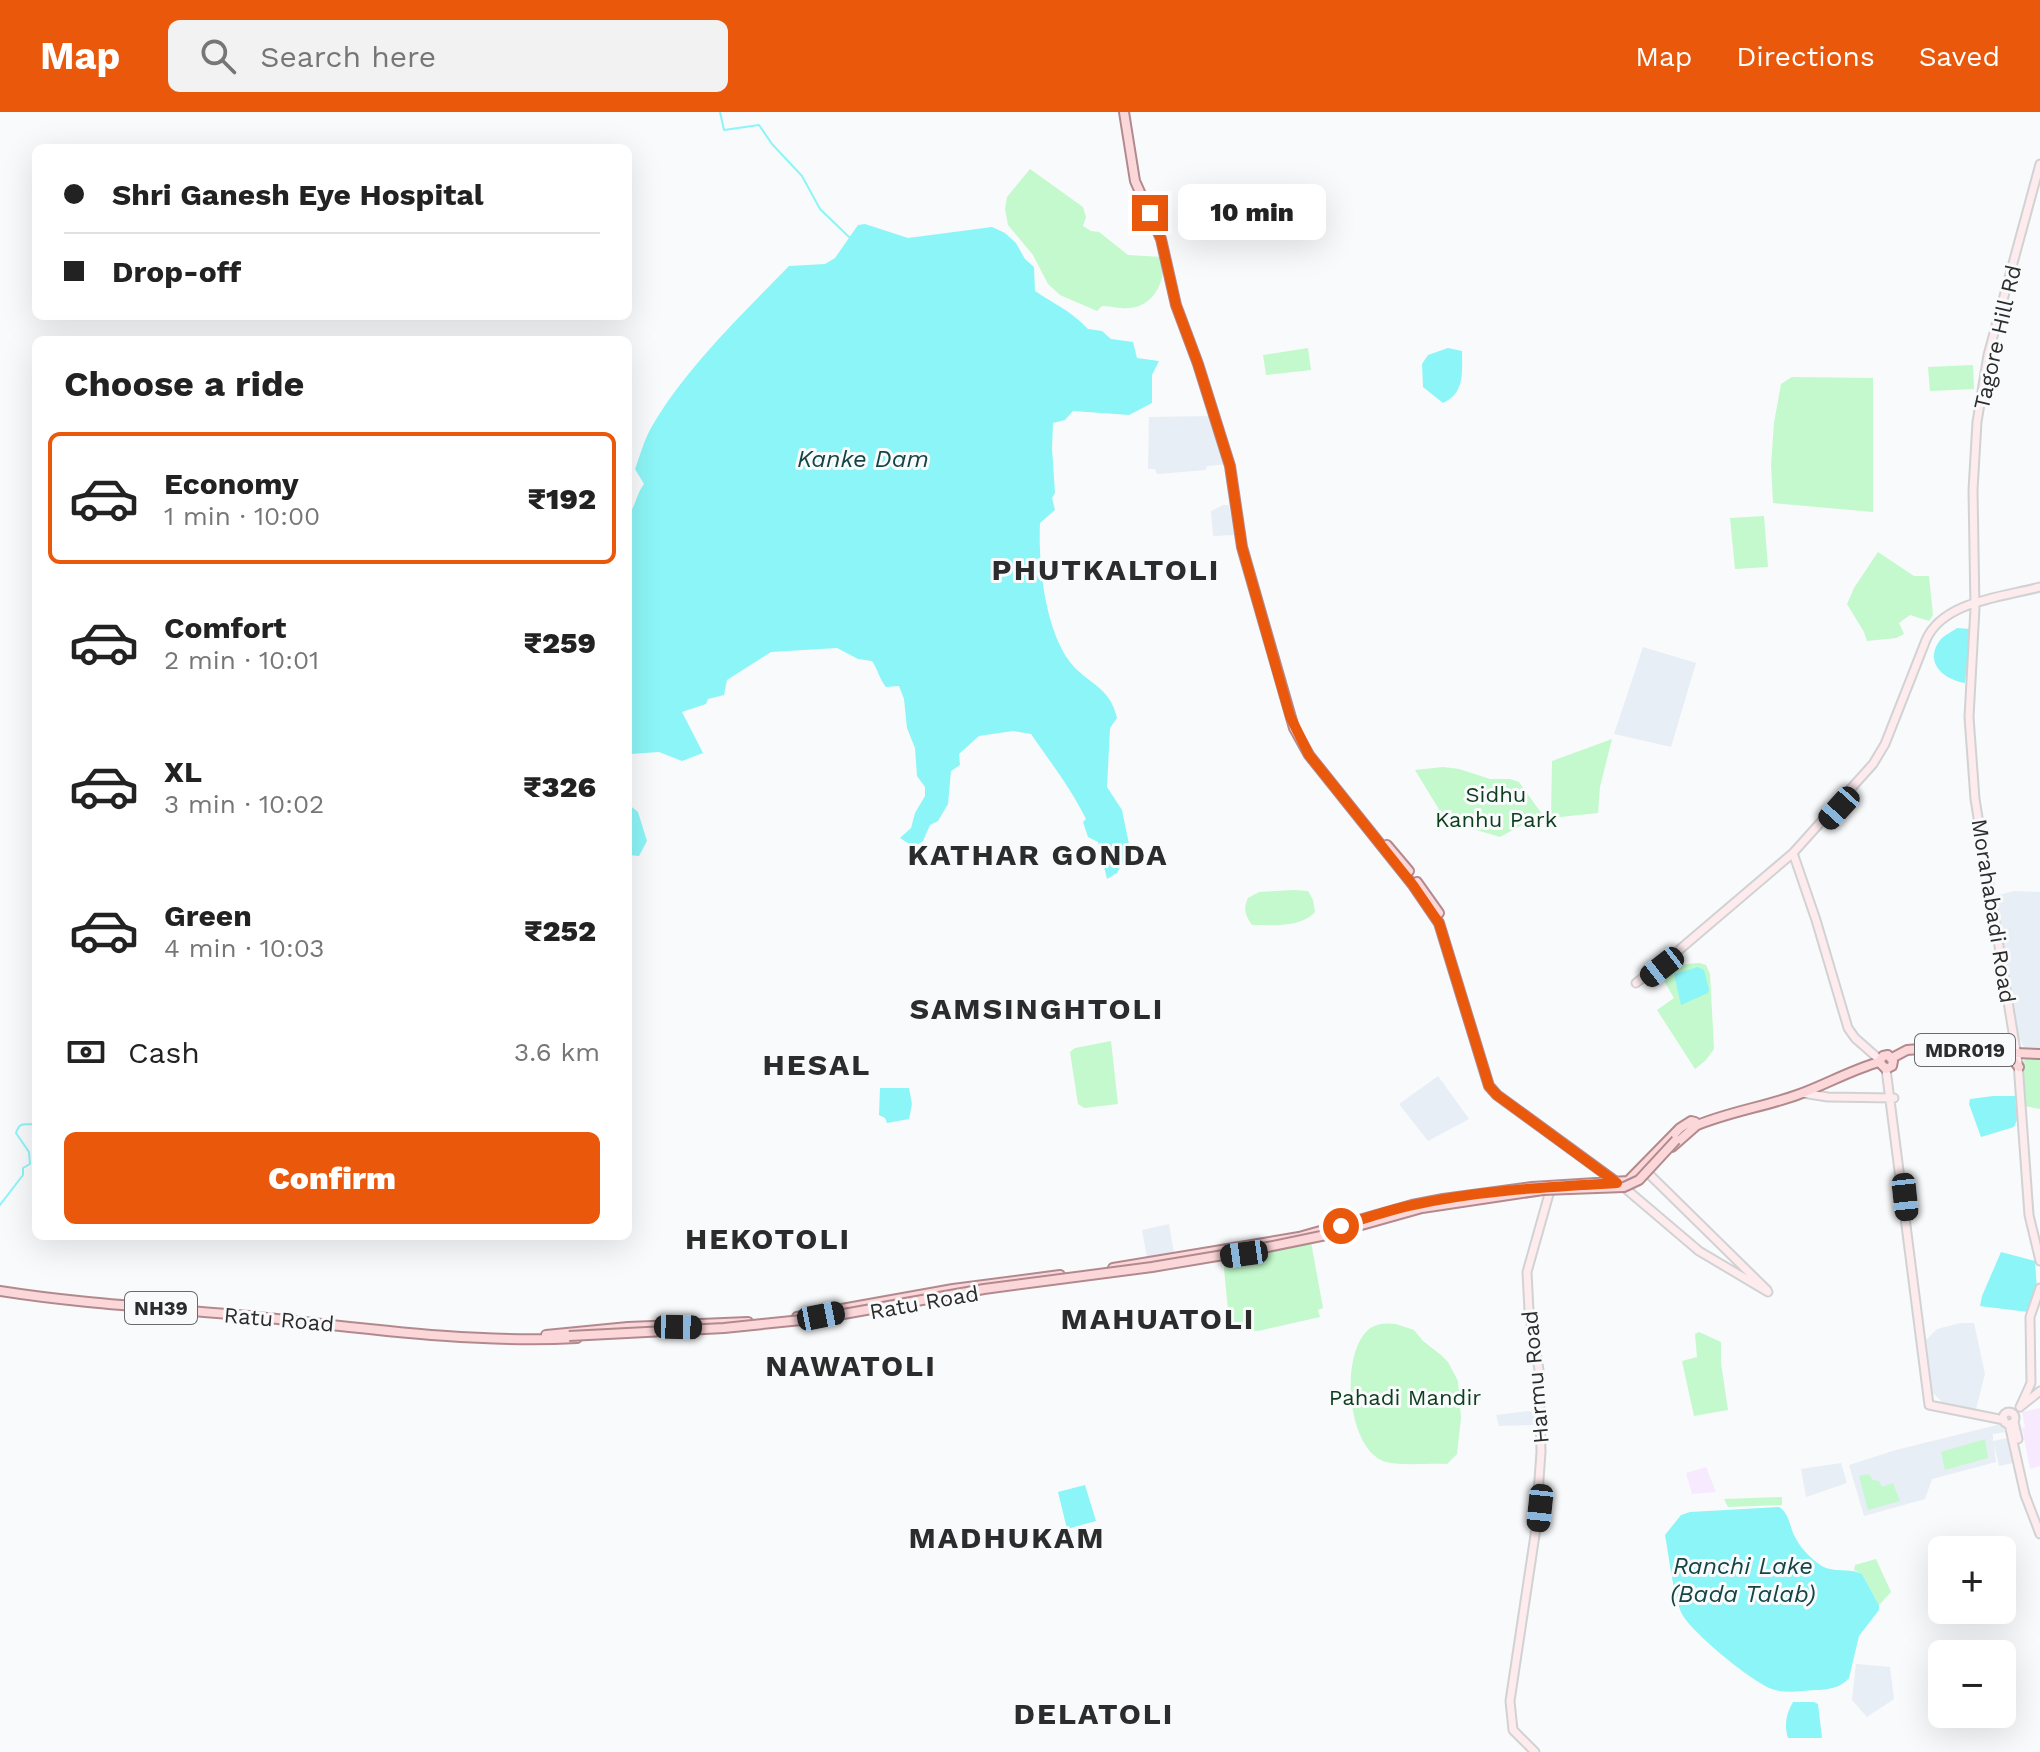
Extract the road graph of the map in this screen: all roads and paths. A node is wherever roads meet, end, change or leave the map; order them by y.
1 (1126, 112) edge
2 (2040, 164) edge
3 (2040, 588) edge
4 (1975, 606) junction
5 (1965, 611) junction
6 (1974, 619) junction
7 (1794, 854) junction
8 (1637, 985) dead end
9 (2017, 1050) junction
10 (2040, 1054) edge
11 (1883, 1064) junction
12 (2018, 1065) junction
13 (1802, 1093) junction
14 (1892, 1098) junction
15 (1696, 1123) junction
16 (1649, 1174) junction
17 (1625, 1187) junction
18 (1552, 1189) junction
19 (2040, 1261) edge
20 (2040, 1288) edge
21 (0, 1289) edge
22 (564, 1335) junction
23 (2040, 1391) edge
24 (1935, 1404) junction
25 (2012, 1416) junction
26 (2040, 1526) edge
27 (2040, 1534) edge
28 (1537, 1752) edge

1 - 17 main road
2 - 4 main road, Tagore Hill Rd
3 - 4 main road
4 - 5 main road
4 - 6 main road, Morahabadi Road
4 - 7 main road
5 - 6 main road
5 - 7 main road
6 - 9 main road, Morahabadi Road
7 - 8 main road
7 - 11 main road
9 - 10 main road, MDR019
9 - 11 main road, MDR019
9 - 12 main road
9 - 12 main road
11 - 13 main road
11 - 14 main road
12 - 19 main road
13 - 14 main road
13 - 15 main road
14 - 24 main road
15 - 16 main road
15 - 17 main road
15 - 22 main road, bridge
16 - 17 main road
16 - 17 main road
17 - 18 main road, Ratu Road
18 - 22 main road, Ratu Road
18 - 28 main road, Harmu Road
20 - 25 main road
21 - 22 main road, Ratu Road
21 - 22 main road, Ratu Road / NH39
23 - 25 main road
24 - 25 main road
24 - 25 main road
25 - 26 main road
25 - 27 main road

